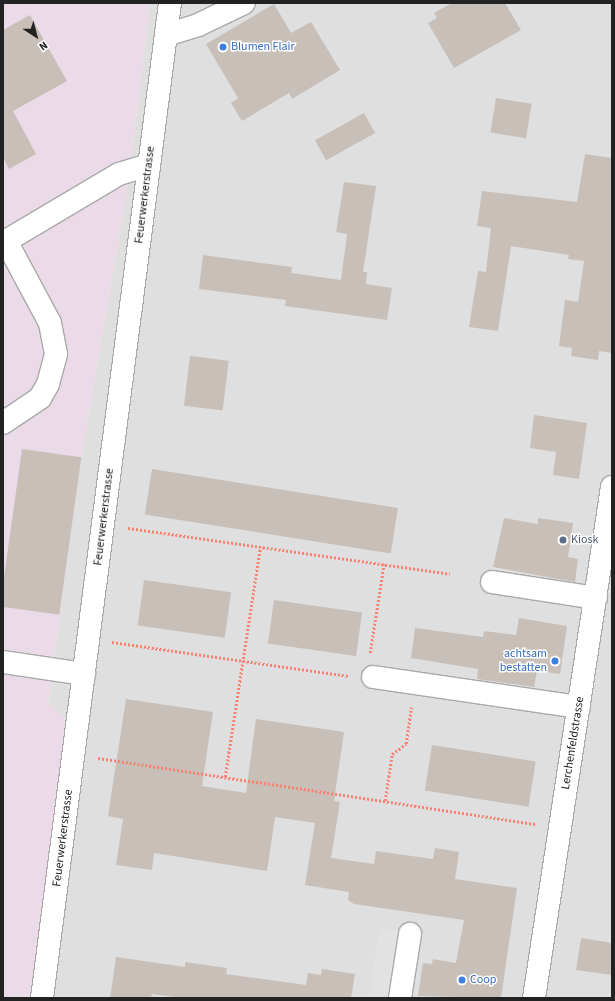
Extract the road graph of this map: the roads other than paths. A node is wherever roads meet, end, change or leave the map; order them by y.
1 (170, 3) edge
2 (244, 3) edge
3 (166, 35) junction
4 (149, 165) junction
5 (3, 423) edge
6 (612, 487) edge
7 (492, 582) dead end
8 (601, 603) edge
9 (3, 662) edge
10 (84, 674) junction
11 (369, 678) road end
12 (578, 707) junction
13 (410, 934) dead end
14 (42, 998) edge
15 (400, 998) edge
16 (534, 998) edge

1 - 3 street, Feuerwerkerstrasse
2 - 3 street
3 - 4 street, Feuerwerkerstrasse
4 - 5 street
4 - 10 street, Feuerwerkerstrasse
6 - 8 street, Lerchenfeldstrasse
7 - 8 street
8 - 12 street, Lerchenfeldstrasse
9 - 10 street
10 - 14 street, Feuerwerkerstrasse
11 - 12 street
12 - 16 street, Lerchenfeldstrasse
13 - 15 street

